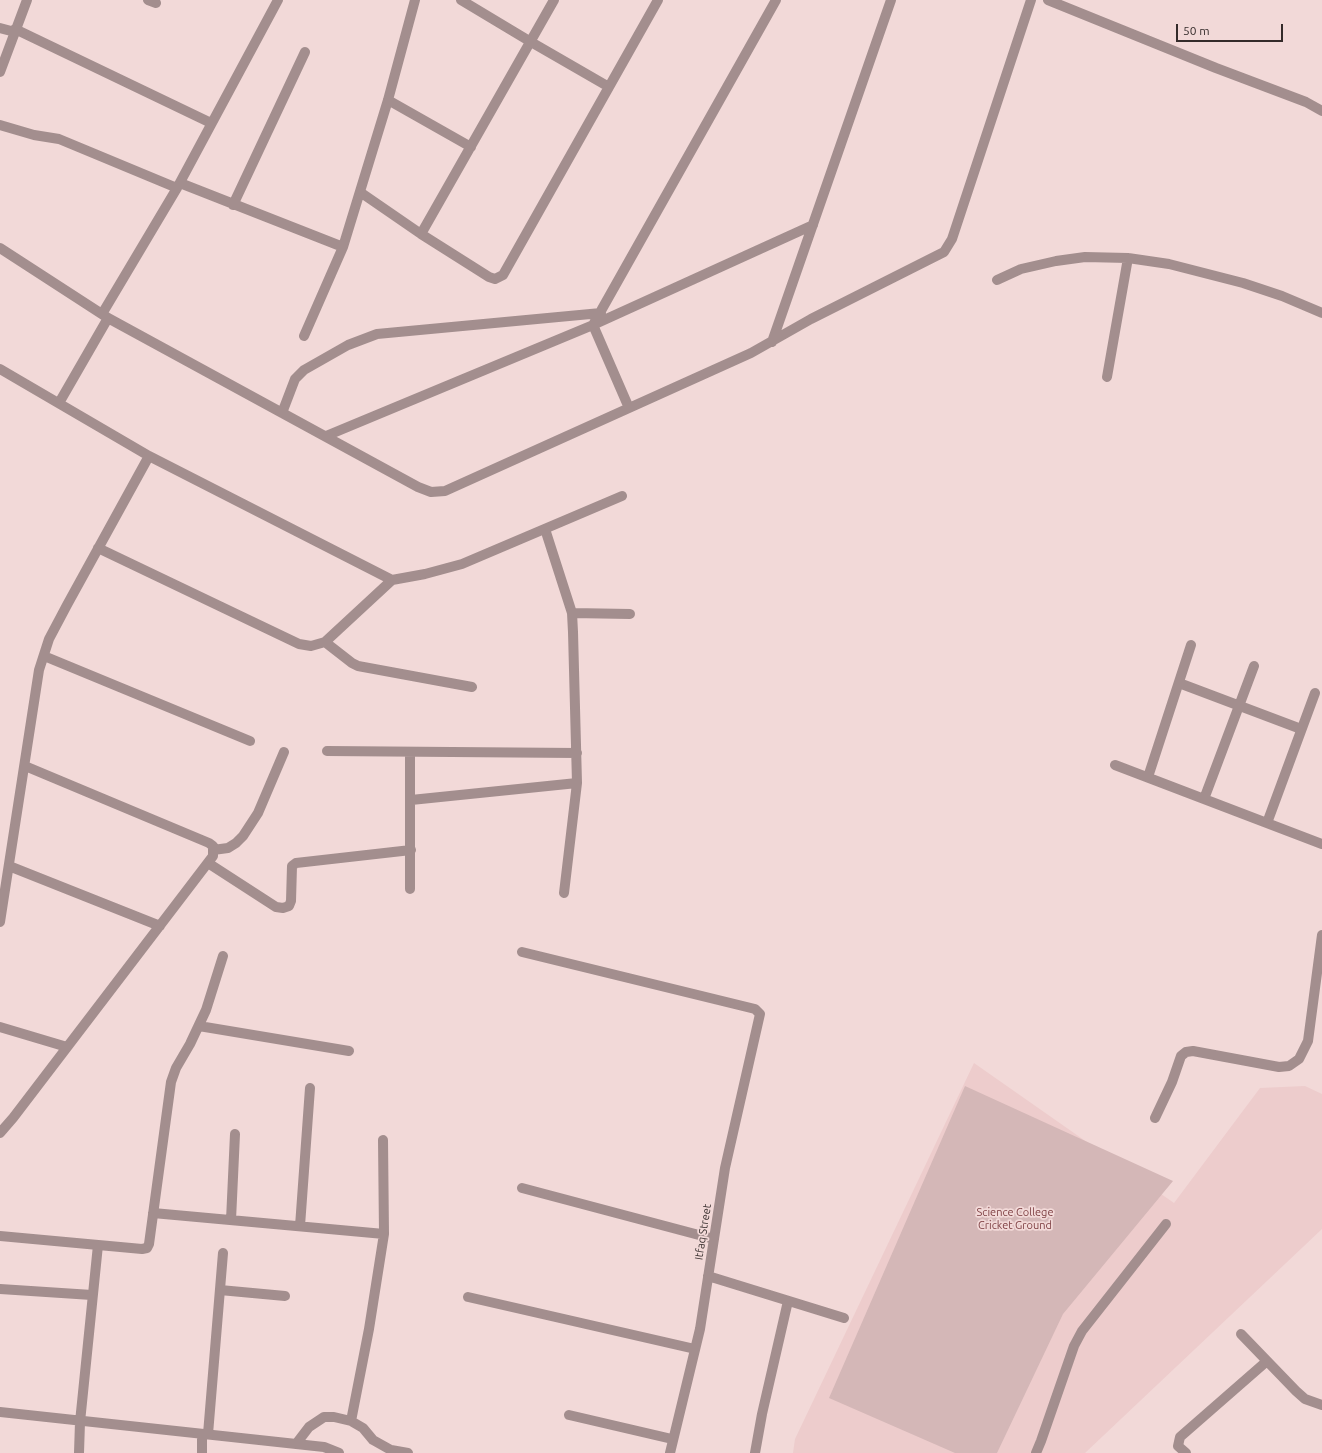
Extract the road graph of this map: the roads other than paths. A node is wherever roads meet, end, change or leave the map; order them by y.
1 (27, 0) edge
2 (278, 0) edge
3 (415, 0) edge
4 (461, 0) edge
5 (554, 0) edge
6 (658, 0) edge
7 (776, 0) edge
8 (891, 0) edge
9 (1031, 0) edge
10 (1048, 0) edge
11 (0, 28) edge
12 (15, 31) junction
13 (530, 42) junction
14 (305, 52) dead end
15 (0, 72) edge
16 (609, 86) junction
17 (388, 100) junction
18 (1322, 111) edge
19 (211, 123) junction
20 (0, 124) edge
21 (471, 147) junction
22 (178, 186) junction
23 (360, 192) junction
24 (233, 205) junction
25 (812, 225) junction
26 (421, 234) junction
27 (343, 247) junction
28 (0, 248) edge
29 (1128, 258) junction
30 (997, 280) dead end
31 (1322, 312) edge
32 (601, 313) junction
33 (105, 316) junction
34 (593, 324) junction
35 (304, 336) dead end
36 (772, 342) junction
37 (0, 369) edge
38 (1107, 377) dead end
39 (59, 403) junction
40 (629, 408) junction
41 (282, 413) junction
42 (326, 436) junction
43 (149, 456) junction
44 (622, 496) dead end
45 (545, 529) junction
46 (98, 548) junction
47 (392, 580) junction
48 (572, 613) junction
49 (630, 614) dead end
50 (325, 642) junction
51 (1191, 645) dead end
52 (44, 656) junction
53 (1254, 666) dead end
54 (1179, 683) junction
55 (472, 687) dead end
56 (1315, 693) dead end
57 (1239, 705) junction
58 (1301, 729) junction
59 (250, 741) dead end
60 (327, 751) dead end
61 (284, 752) dead end
62 (410, 752) junction
63 (576, 753) junction
64 (1115, 765) dead end
65 (25, 766) junction
66 (1148, 777) junction
67 (577, 783) junction
68 (1204, 799) junction
69 (411, 800) junction
70 (1267, 823) junction
71 (1322, 844) edge
72 (213, 850) junction
73 (411, 850) junction
74 (208, 863) junction
75 (9, 866) junction
76 (410, 889) dead end
77 (564, 893) dead end
78 (0, 922) edge
79 (160, 926) junction
80 (1322, 935) edge
81 (522, 952) dead end
82 (223, 956) dead end
83 (199, 1026) junction
84 (0, 1027) edge
85 (67, 1047) junction
86 (349, 1051) dead end
87 (310, 1088) dead end
88 (1155, 1118) dead end
89 (0, 1133) edge
90 (235, 1134) dead end
91 (383, 1140) dead end
92 (522, 1188) dead end
93 (153, 1213) junction
94 (231, 1220) junction
95 (1166, 1224) dead end
96 (300, 1226) junction
97 (384, 1234) junction
98 (0, 1236) edge
99 (714, 1239) junction
100 (98, 1245) junction
101 (223, 1253) dead end
102 (708, 1276) junction
103 (0, 1289) edge
104 (220, 1290) junction
105 (92, 1295) junction
106 (285, 1296) dead end
107 (468, 1297) dead end
108 (788, 1301) junction
109 (844, 1318) dead end
110 (1241, 1334) dead end
111 (695, 1349) junction
112 (1267, 1361) junction
113 (1320, 1401) edge
114 (0, 1412) edge
115 (569, 1416) dead end
116 (351, 1421) junction
117 (80, 1422) junction
118 (205, 1434) junction
119 (672, 1439) junction
120 (296, 1444) junction
121 (79, 1453) edge
122 (202, 1453) edge
123 (339, 1453) edge
124 (408, 1453) edge
125 (670, 1453) edge
126 (755, 1453) edge
127 (1036, 1453) edge
128 (1186, 1453) edge

1 - 12 street
2 - 19 street
3 - 17 street
4 - 13 street
5 - 13 street
6 - 16 street
7 - 32 street
8 - 25 street
9 - 36 street
10 - 18 street
11 - 12 street
12 - 15 street
12 - 19 street
13 - 16 street
13 - 21 street
14 - 24 street
16 - 26 street
17 - 21 street
17 - 23 street
19 - 22 street
20 - 22 street
21 - 26 street
22 - 24 street
22 - 33 street
23 - 26 street
23 - 27 street
24 - 27 street
25 - 34 street
25 - 36 street
27 - 35 street
28 - 33 street
29 - 30 street
29 - 31 street
29 - 38 street
32 - 34 street
32 - 41 street
33 - 39 street
33 - 41 street
34 - 40 street
34 - 42 street
36 - 40 street
37 - 39 street
39 - 43 street
40 - 42 street
41 - 42 street
43 - 46 street
43 - 47 street
44 - 45 street
45 - 47 street
45 - 48 street
46 - 50 street
46 - 52 street
47 - 50 street
48 - 49 street
48 - 63 street
50 - 55 street
51 - 54 street
52 - 59 street
52 - 65 street
53 - 57 street
54 - 57 street
54 - 66 street
56 - 58 street
57 - 58 street
57 - 68 street
58 - 70 street
60 - 62 street
61 - 72 street
62 - 63 street
62 - 69 street
63 - 67 street
64 - 66 street
65 - 72 street
65 - 75 street
66 - 68 street
67 - 69 street
67 - 77 street
68 - 70 street
69 - 73 street
70 - 71 street
72 - 74 street
73 - 74 street
73 - 76 street
74 - 79 street
75 - 78 street
75 - 79 street
79 - 85 street
80 - 88 street
81 - 99 street, Itfaq Street
82 - 83 street
83 - 86 street
83 - 93 street
84 - 85 street
85 - 89 street
87 - 96 street
90 - 94 street
91 - 97 street
92 - 99 street
93 - 94 street
93 - 100 street
94 - 96 street
95 - 127 street
96 - 97 street
97 - 116 street
98 - 100 street
99 - 102 street, Itfaq Street
100 - 105 street
101 - 104 street
102 - 108 street
102 - 111 street, Itfaq Street
103 - 105 street
104 - 106 street
104 - 118 street
105 - 117 street
107 - 111 street
108 - 109 street
108 - 126 street
110 - 112 street
111 - 119 street, Itfaq Street
112 - 113 street
112 - 128 street
114 - 117 street
115 - 119 street
116 - 120 street
116 - 124 street
117 - 118 street
117 - 121 street
118 - 120 street
118 - 122 street
119 - 125 street, Itfaq Street
120 - 123 street

